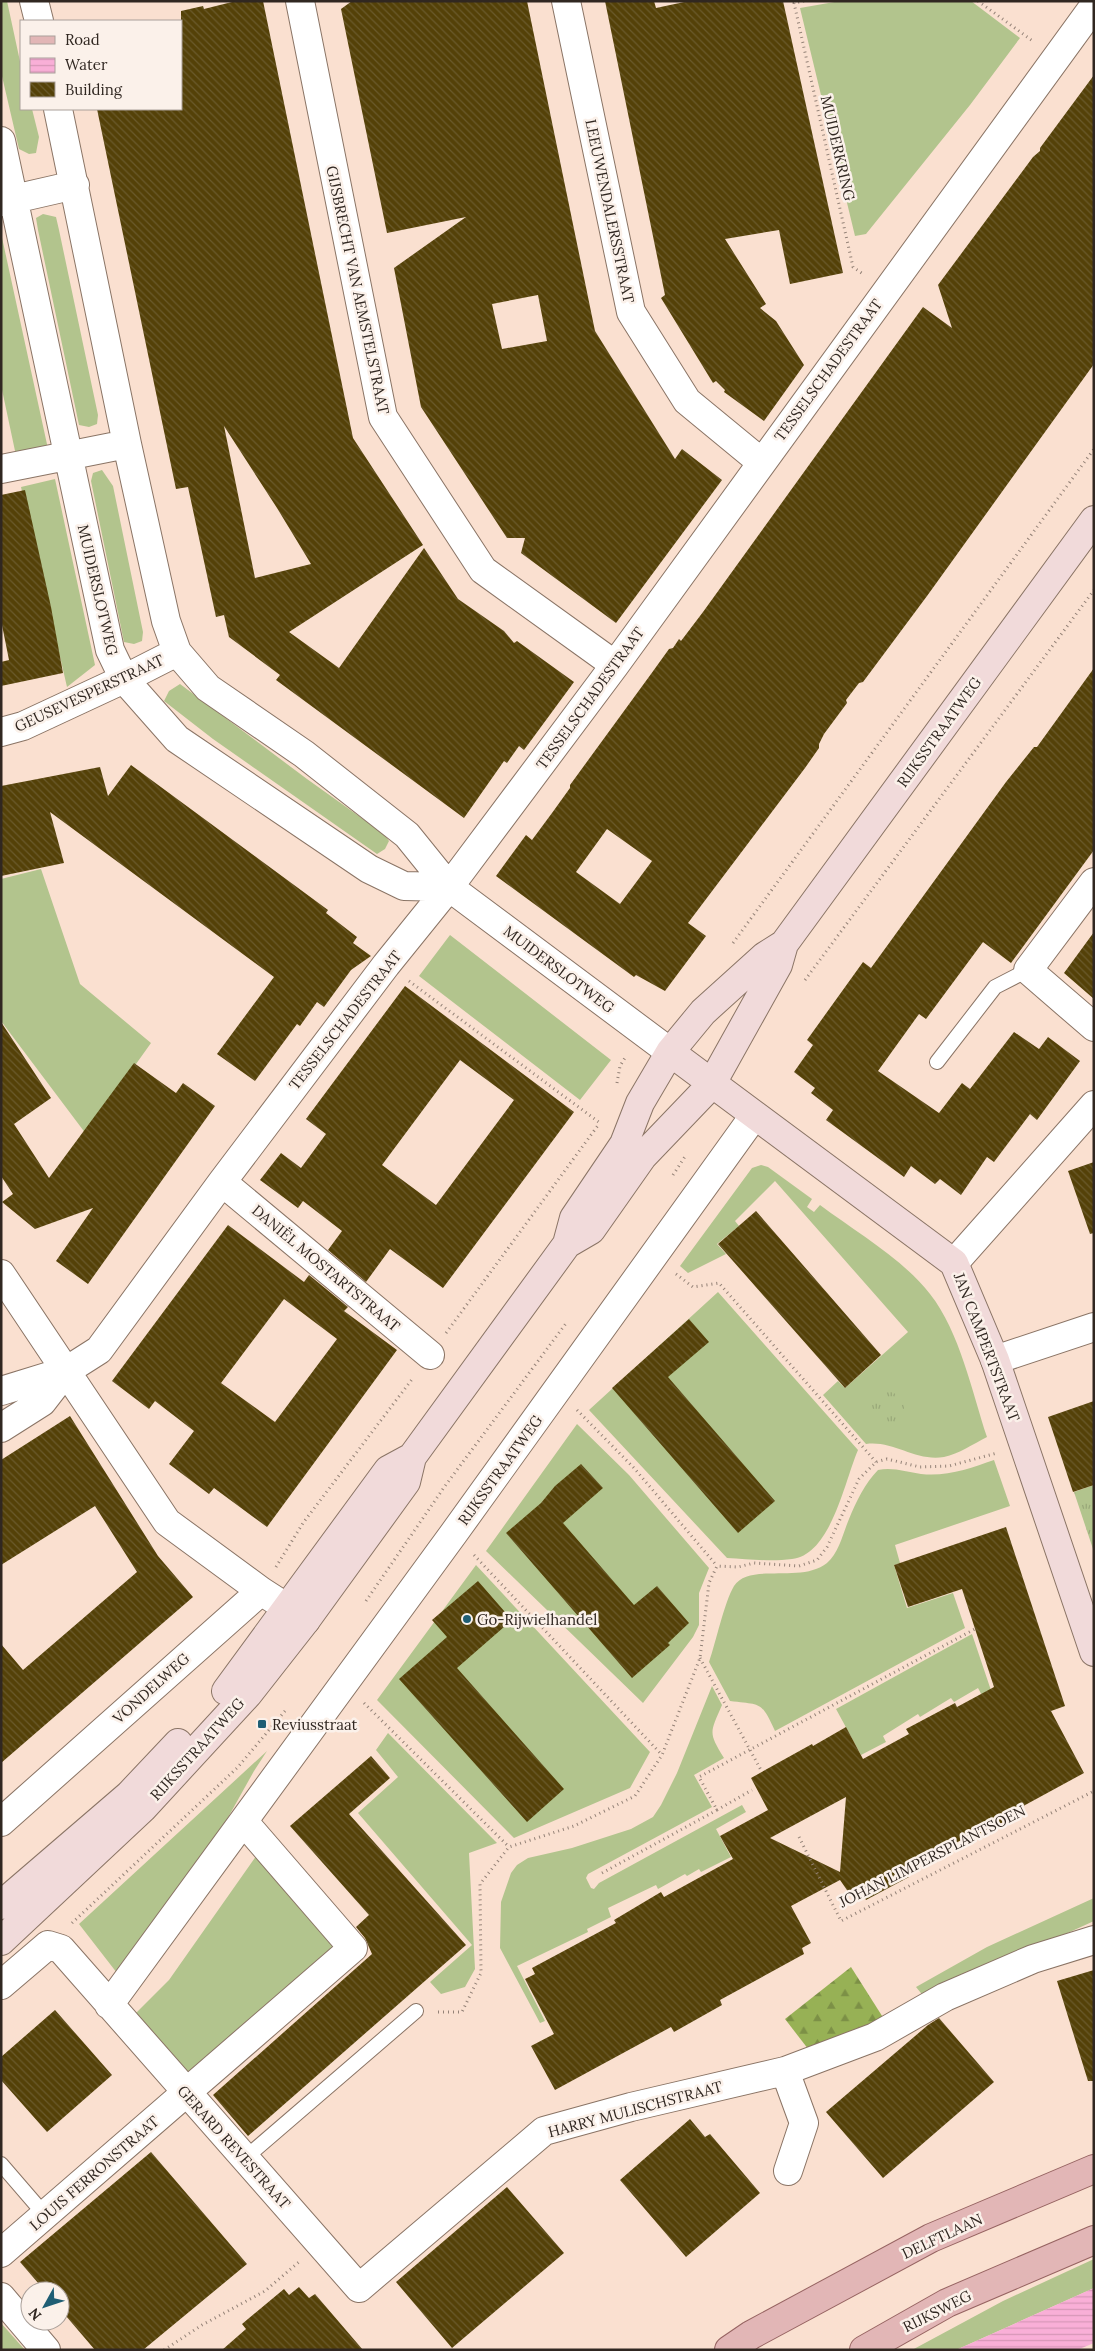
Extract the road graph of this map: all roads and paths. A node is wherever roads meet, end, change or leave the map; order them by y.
1 (34, 1) edge
2 (300, 1) edge
3 (566, 1) edge
4 (804, 1) edge
5 (978, 1) edge
6 (1094, 6) edge
7 (39, 20) edge
8 (1056, 58) junction
9 (58, 110) edge
10 (1, 141) edge
11 (75, 185) junction
12 (7, 201) edge
13 (885, 291) junction
14 (127, 444) junction
15 (1094, 449) edge
16 (67, 455) junction
17 (761, 462) junction
18 (1, 469) edge
19 (1094, 520) edge
20 (1094, 590) edge
21 (177, 652) junction
22 (615, 665) junction
23 (124, 679) junction
24 (1, 732) edge
25 (1094, 882) edge
26 (449, 887) junction
27 (732, 944) dead end
28 (784, 944) junction
29 (386, 965) junction
30 (1028, 970) junction
31 (804, 982) dead end
32 (1094, 1027) edge
33 (640, 1030) junction
34 (670, 1052) junction
35 (937, 1062) dead end
36 (711, 1085) junction
37 (616, 1086) dead end
38 (1094, 1105) edge
39 (606, 1115) dead end
40 (754, 1116) junction
41 (600, 1123) junction
42 (690, 1150) dead end
43 (222, 1182) junction
44 (668, 1182) dead end
45 (567, 1244) junction
46 (654, 1256) junction
47 (954, 1263) junction
48 (1, 1274) edge
49 (573, 1314) dead end
50 (1094, 1327) edge
51 (430, 1354) junction
52 (995, 1360) junction
53 (66, 1371) junction
54 (558, 1390) junction
55 (1, 1391) edge
56 (1, 1428) edge
57 (1023, 1444) junction
58 (876, 1462) junction
59 (454, 1533) junction
60 (717, 1566) junction
61 (261, 1591) junction
62 (363, 1605) dead end
63 (296, 1614) junction
64 (975, 1629) dead end
65 (1094, 1652) edge
66 (700, 1658) junction
67 (345, 1683) junction
68 (289, 1706) dead end
69 (750, 1750) junction
70 (662, 1755) junction
71 (762, 1772) dead end
72 (752, 1790) dead end
73 (1094, 1791) edge
74 (718, 1810) junction
75 (1, 1822) edge
76 (244, 1822) junction
77 (799, 1837) dead end
78 (510, 1846) junction
79 (602, 1873) dead end
80 (1, 1905) edge
81 (1094, 1940) edge
82 (1, 1941) edge
83 (48, 1945) junction
84 (1, 1986) edge
85 (109, 2005) junction
86 (416, 2011) joint
87 (785, 2071) junction
88 (186, 2094) junction
89 (244, 2159) junction
90 (1, 2164) edge
91 (1094, 2169) edge
92 (788, 2171) dead end
93 (45, 2215) junction
94 (1094, 2240) edge
95 (321, 2244) junction
96 (1, 2253) edge
97 (359, 2288) joint
98 (1, 2297) edge
99 (46, 2350) edge
100 (164, 2350) edge
101 (729, 2350) edge
102 (864, 2350) edge

1 - 7 street
2 - 22 street, GIJSBRECHT VAN AEMSTELSTRAAT
3 - 17 street, LEEUWENDALERSSTRAAT
4 - 13 path, MUIDERKRING
5 - 8 path
6 - 8 street, TESSELSCHADESTRAAT
8 - 13 street, TESSELSCHADESTRAAT
9 - 11 street, MUIDERSLOTWEG
10 - 12 street, MUIDERSLOTWEG
11 - 12 street
11 - 14 street, MUIDERSLOTWEG
12 - 16 street, MUIDERSLOTWEG
13 - 17 street, TESSELSCHADESTRAAT
14 - 16 street
14 - 21 street, MUIDERSLOTWEG
15 - 27 path
16 - 18 street
16 - 23 street, MUIDERSLOTWEG
17 - 22 street, TESSELSCHADESTRAAT
19 - 28 main road, RIJKSSTRAATWEG
20 - 31 path
21 - 23 street, GEUSEVESPERSTRAAT
21 - 26 street, MUIDERSLOTWEG
22 - 26 street, TESSELSCHADESTRAAT
23 - 24 street, GEUSEVESPERSTRAAT
23 - 26 street, MUIDERSLOTWEG
25 - 30 street
26 - 29 street, TESSELSCHADESTRAAT
26 - 33 street, MUIDERSLOTWEG
28 - 34 main road, RIJKSSTRAATWEG
28 - 36 main road, RIJKSSTRAATWEG
29 - 41 path
29 - 43 street, TESSELSCHADESTRAAT
30 - 32 street
30 - 35 lane
33 - 34 street, MUIDERSLOTWEG
33 - 37 path
34 - 36 main road, JAN CAMPERTSTRAAT
34 - 45 main road, RIJKSSTRAATWEG
36 - 40 main road, JAN CAMPERTSTRAAT
36 - 45 main road, RIJKSSTRAATWEG
38 - 47 street
39 - 41 path
40 - 46 street, RIJKSSTRAATWEG
40 - 47 main road, JAN CAMPERTSTRAAT
41 - 51 path
42 - 44 path
43 - 51 street, DANIËL MOSTARTSTRAAT
43 - 53 street, TESSELSCHADESTRAAT
45 - 63 main road, RIJKSSTRAATWEG
46 - 54 street, RIJKSSTRAATWEG
46 - 58 path
47 - 52 main road, JAN CAMPERTSTRAAT
48 - 53 street
49 - 62 path
50 - 52 street
51 - 61 path
52 - 57 main road, JAN CAMPERTSTRAAT
53 - 55 street, TESSELSCHADESTRAAT
53 - 56 street, TESSELSCHADESTRAAT
53 - 61 street
54 - 59 street, RIJKSSTRAATWEG
54 - 60 path
57 - 58 path
57 - 65 main road, JAN CAMPERTSTRAAT
58 - 60 path
59 - 67 street, RIJKSSTRAATWEG
59 - 70 path
60 - 66 path
61 - 63 street
61 - 75 street, VONDELWEG
63 - 80 main road, RIJKSSTRAATWEG
63 - 82 main road, RIJKSSTRAATWEG
64 - 69 path
66 - 69 path
66 - 70 path
67 - 76 street, RIJKSSTRAATWEG
67 - 78 path
68 - 83 path
69 - 71 path
69 - 74 path
70 - 78 path
72 - 74 path
73 - 77 path, JOHAN LIMPERSPLANTSOEN
74 - 79 path
76 - 85 street, RIJKSSTRAATWEG
76 - 88 street
78 - 86 path
81 - 87 street, HARRY MULISCHSTRAAT
83 - 84 street
83 - 85 street
85 - 88 street, GERARD REVESTRAAT
86 - 89 lane
87 - 92 street
87 - 97 street, HARRY MULISCHSTRAAT
88 - 89 street, GERARD REVESTRAAT
88 - 93 street, LOUIS FERRONSTRAAT
89 - 95 street, GERARD REVESTRAAT
90 - 93 lane
91 - 101 main road, DELFTLAAN
93 - 96 street, LOUIS FERRONSTRAAT
94 - 102 main road, RIJKSWEG
95 - 97 street, GERARD REVESTRAAT
95 - 100 path
98 - 99 street

